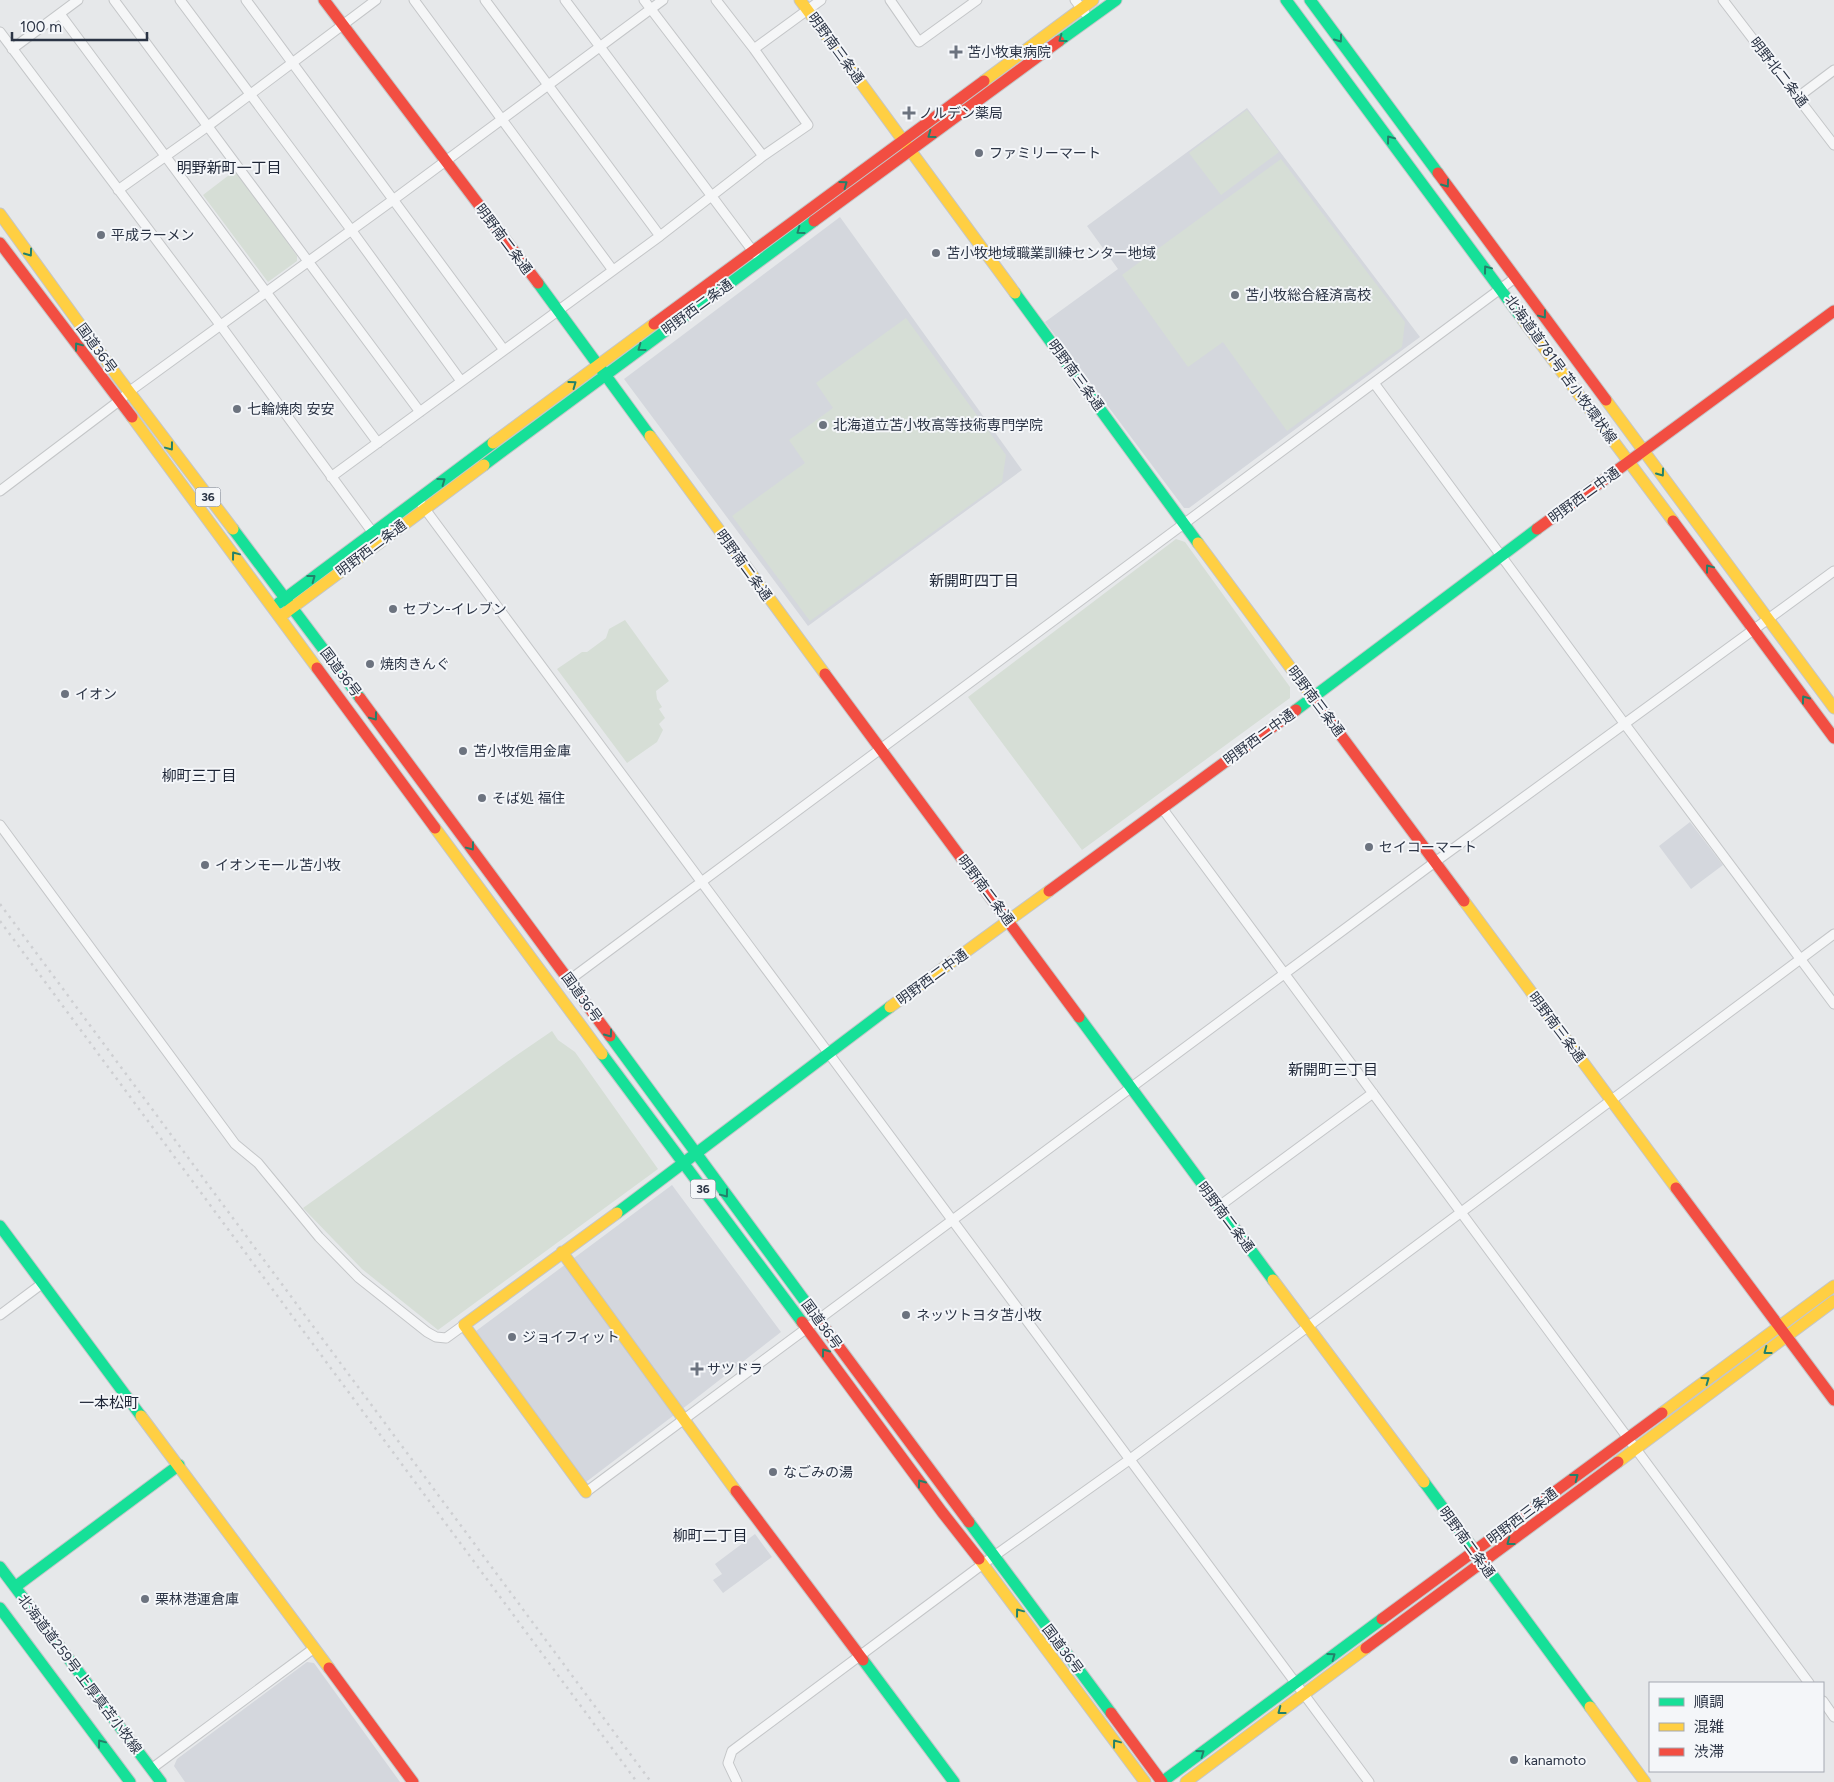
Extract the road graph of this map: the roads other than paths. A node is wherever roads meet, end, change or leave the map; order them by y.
1 (78, 0) edge
2 (114, 0) edge
3 (180, 0) edge
4 (246, 0) edge
5 (324, 0) edge
6 (376, 0) edge
7 (414, 0) edge
8 (485, 0) edge
9 (565, 0) edge
10 (644, 0) edge
11 (663, 0) edge
12 (716, 0) edge
13 (800, 0) edge
14 (821, 0) edge
15 (977, 0) edge
16 (1093, 0) edge
17 (1116, 0) edge
18 (1286, 0) edge
19 (1310, 0) edge
20 (1723, 0) edge
21 (894, 1) edge
22 (1078, 4) edge
23 (650, 9) junction
24 (808, 10) junction
25 (60, 14) junction
26 (1090, 19) junction
27 (342, 25) junction
28 (0, 32) edge
29 (599, 46) junction
30 (12, 49) junction
31 (754, 49) junction
32 (293, 62) junction
33 (1834, 70) edge
34 (547, 85) junction
35 (250, 94) junction
36 (1798, 97) junction
37 (501, 119) junction
38 (208, 126) junction
39 (907, 145) junction
40 (1834, 145) edge
41 (763, 156) junction
42 (166, 157) junction
43 (445, 160) junction
44 (118, 190) junction
45 (712, 196) junction
46 (393, 200) junction
47 (0, 214) edge
48 (352, 231) junction
49 (660, 236) junction
50 (0, 244) edge
51 (752, 251) junction
52 (759, 261) junction
53 (309, 262) junction
54 (612, 269) junction
55 (1515, 278) junction
56 (1502, 288) junction
57 (267, 292) junction
58 (558, 310) junction
59 (1834, 311) edge
60 (221, 326) junction
61 (504, 350) junction
62 (599, 365) junction
63 (606, 374) junction
64 (461, 381) junction
65 (1374, 383) junction
66 (130, 391) junction
67 (119, 401) junction
68 (420, 412) junction
69 (378, 443) junction
70 (1645, 451) junction
71 (1630, 462) junction
72 (331, 477) junction
73 (0, 491) edge
74 (420, 504) junction
75 (1184, 524) junction
76 (376, 537) junction
77 (1501, 555) junction
78 (1834, 571) edge
79 (289, 603) junction
80 (276, 612) junction
81 (1768, 619) junction
82 (1753, 628) junction
83 (1313, 697) junction
84 (1834, 708) edge
85 (1624, 722) junction
86 (1834, 738) edge
87 (880, 749) junction
88 (1162, 808) junction
89 (0, 825) edge
90 (1435, 862) junction
91 (701, 881) junction
92 (1009, 921) junction
93 (1834, 934) edge
94 (1801, 959) junction
95 (1285, 974) junction
96 (569, 980) junction
97 (555, 988) junction
98 (1834, 1004) edge
99 (828, 1053) junction
100 (1131, 1088) junction
101 (1373, 1093) junction
102 (1611, 1100) junction
103 (696, 1154) junction
104 (684, 1163) junction
105 (1218, 1207) junction
106 (1460, 1212) junction
107 (953, 1220) junction
108 (0, 1226) edge
109 (562, 1252) junction
110 (43, 1283) junction
111 (1834, 1286) edge
112 (1834, 1301) edge
113 (0, 1315) edge
114 (819, 1320) junction
115 (464, 1325) junction
116 (1308, 1326) junction
117 (807, 1328) junction
118 (1783, 1331) junction
119 (1834, 1400) edge
120 (684, 1420) junction
121 (1628, 1438) junction
122 (1636, 1448) junction
123 (1129, 1460) junction
124 (179, 1465) junction
125 (586, 1492) joint
126 (1474, 1551) junction
127 (994, 1557) junction
128 (1483, 1562) junction
129 (983, 1564) junction
130 (0, 1567) edge
131 (15, 1587) junction
132 (0, 1608) edge
133 (313, 1649) junction
134 (861, 1656) junction
135 (1808, 1682) edge
136 (1295, 1683) junction
137 (1304, 1694) junction
138 (1824, 1702) edge
139 (1834, 1716) edge
140 (151, 1769) junction
141 (130, 1782) edge
142 (161, 1782) edge
143 (412, 1782) edge
144 (737, 1782) edge
145 (954, 1782) edge
146 (1145, 1782) edge
147 (1162, 1782) edge
148 (1186, 1782) edge
149 (1368, 1782) edge
150 (1645, 1782) edge

1 - 25 street
2 - 38 street
3 - 35 street
4 - 32 street
5 - 27 main road, 明野南二条通
6 - 27 street
7 - 37 street
8 - 34 street
9 - 29 street
10 - 23 street
11 - 23 street
12 - 31 street
13 - 24 main road, 明野南三条通
14 - 24 street
15 - 21 street
16 - 22 main road, 明野西二条通
17 - 26 main road, 明野西二条通
56 -> 18 main road, 北海道道781号 苫小牧環状線
19 -> 55 main road, 北海道道781号 苫小牧環状線
20 - 36 street, 明野北二条通
22 - 26 street
22 - 39 main road, 明野西二条通
23 - 29 street
23 - 41 street
24 - 31 street
24 - 39 main road, 明野南三条通
25 - 30 street
25 - 42 street
26 -> 39 main road, 明野西二条通
27 - 32 street
27 - 43 main road, 明野南二条通
28 - 30 street
29 - 34 street
29 - 45 street
30 - 44 street
31 - 41 street
32 - 35 street
32 - 46 street
33 - 36 street
34 - 37 street
34 - 49 street
35 - 38 street
35 - 48 street
36 - 40 street, 明野北二条通
37 - 43 street
37 - 54 street
38 - 42 street
38 - 53 street
51 -> 39 main road, 明野西二条通
39 -> 52 main road, 明野西二条通
39 - 75 main road, 明野南三条通
41 - 45 street
42 - 44 street
42 - 57 street
43 - 46 street
43 - 58 main road, 明野南二条通
44 - 60 street
45 - 49 street
45 - 51 street
46 - 48 street
46 - 61 street
47 -> 66 main road, 国道36号 / 36
48 - 53 street
48 - 64 street
49 - 54 street
67 -> 50 main road, 国道36号 / 36
51 - 52 street
51 - 62 main road, 明野西二条通
52 -> 63 main road, 明野西二条通
53 - 57 street
53 - 68 street
54 - 58 street
55 - 56 street
55 -> 70 main road, 北海道道781号 苫小牧環状線
56 - 65 street
56 - 71 main road, 北海道道781号 苫小牧環状線
57 - 60 street
57 - 69 street
58 - 61 street
58 - 62 main road, 明野南二条通
59 - 70 main road, 明野西二中通
60 - 66 street
60 - 72 street
61 - 64 street
62 - 63 main road, 明野南二条通
74 -> 62 main road, 明野西二条通
63 - 74 main road, 明野西二条通
63 - 87 main road, 明野南二条通
64 - 68 street
65 - 75 street
65 - 77 street
66 - 67 street
66 -> 79 main road, 国道36号 / 36
67 - 73 street
80 -> 67 main road, 国道36号 / 36
68 - 69 street
69 - 72 street
70 - 71 main road, 明野西二中通
70 -> 81 main road, 北海道道781号 苫小牧環状線
71 - 77 main road, 明野西二中通
82 -> 71 main road, 北海道道781号 苫小牧環状線
72 - 76 street
74 - 76 main road, 明野西二条通
74 - 91 street
75 - 83 main road, 明野南三条通
75 - 87 street
76 - 79 main road, 明野西二条通
77 - 83 main road, 明野西二中通
77 - 85 street
78 - 81 street
79 - 80 main road, 明野西二条通
79 -> 96 main road, 国道36号 / 36
80 - 97 main road, 国道36号 / 36
81 - 82 street
81 - 84 main road, 北海道道781号 苫小牧環状線
82 - 85 street
86 -> 82 main road, 北海道道781号 苫小牧環状線
83 - 88 main road, 明野西二中通
83 - 90 main road, 明野南三条通
85 - 90 street
85 - 94 street
87 - 91 street
87 - 92 main road, 明野南二条通
88 - 92 main road, 明野西二中通
88 - 95 street
89 - 115 street
90 - 95 street
90 - 102 main road, 明野南三条通
91 - 96 street
91 - 99 street
92 - 99 main road, 明野西二中通
92 - 100 main road, 明野南二条通
93 - 94 street
94 - 98 street
94 - 102 street
95 - 100 street
95 - 101 street
96 - 97 street
96 -> 103 main road, 国道36号 / 36
97 - 104 main road, 国道36号 / 36
99 - 103 main road, 明野西二中通
99 - 107 street
100 - 105 main road, 明野南二条通
100 - 107 street
101 - 105 street
101 - 106 street
102 - 106 street
102 - 118 main road, 明野南三条通
103 - 104 main road, 明野西二中通
103 -> 114 main road, 国道36号 / 36
104 - 109 main road, 明野西二中通
104 - 117 main road, 国道36号 / 36
105 - 116 main road, 明野南二条通
106 - 116 street
106 - 121 street
107 - 114 street
107 - 123 street
108 - 110 main road
109 - 115 main road, 明野西二中通
109 - 120 main road
110 - 113 street
110 - 124 main road
111 - 118 main road, 明野西三条通
112 - 118 main road, 明野西三条通
114 - 117 street
114 - 127 main road, 国道36号 / 36
115 - 125 main road
116 - 123 street
116 - 126 main road, 明野南二条通
117 - 120 street
129 -> 117 main road, 国道36号 / 36
118 - 119 main road, 明野南三条通
121 -> 118 main road, 明野西三条通
118 -> 122 main road, 明野西三条通
120 - 125 street
120 - 134 main road
121 - 122 street
126 -> 121 main road, 明野西三条通
122 -> 128 main road, 明野西三条通
122 - 135 street
123 - 127 street
123 - 136 street
124 - 131 main road
124 - 133 main road
126 - 128 main road, 明野南二条通
136 -> 126 main road, 明野西三条通
127 - 129 street
127 - 147 main road, 国道36号 / 36
128 - 137 main road, 明野西三条通
128 - 150 main road, 明野南二条通
129 - 134 street
146 -> 129 main road, 国道36号 / 36
130 - 131 main road, 北海道道259号 上厚真苫小牧線
131 - 140 main road, 北海道道259号 上厚真苫小牧線
141 -> 132 main road, 北海道道259号 上厚真苫小牧線
133 - 140 street
133 - 143 main road
134 - 144 street
134 - 145 main road
136 - 137 street
147 -> 136 main road, 明野西三条通
137 -> 148 main road, 明野西三条通
137 - 149 street
138 - 139 street
140 - 142 main road, 北海道道259号 上厚真苫小牧線

